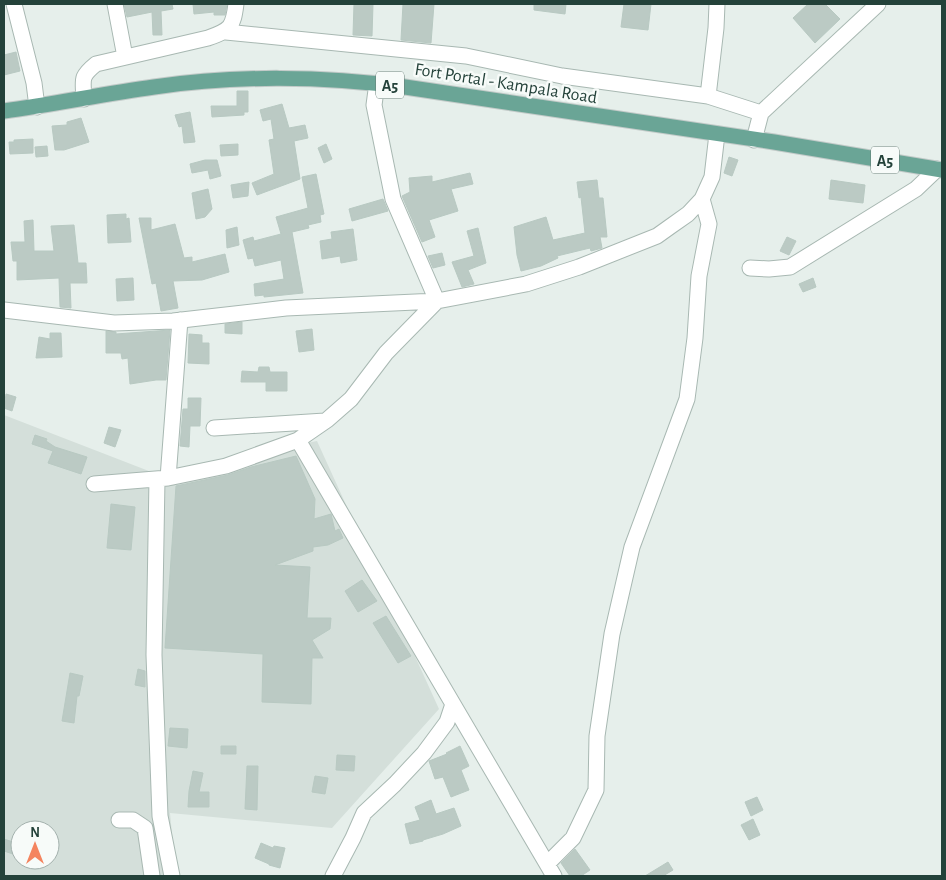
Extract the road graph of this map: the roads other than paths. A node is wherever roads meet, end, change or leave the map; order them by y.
1 (14, 4) edge
2 (115, 4) edge
3 (236, 4) edge
4 (717, 4) edge
5 (878, 4) edge
6 (226, 32) junction
7 (125, 57) junction
8 (377, 83) junction
9 (708, 96) junction
10 (84, 99) junction
11 (37, 107) junction
12 (4, 111) edge
13 (761, 113) junction
14 (717, 134) junction
15 (754, 140) junction
16 (939, 169) edge
17 (702, 199) junction
18 (750, 268) dead end
19 (437, 301) junction
20 (4, 310) edge
21 (180, 320) junction
22 (327, 420) junction
23 (214, 428) dead end
24 (298, 440) junction
25 (162, 478) junction
26 (94, 484) dead end
27 (453, 704) junction
28 (119, 820) dead end
29 (551, 870) edge
30 (152, 876) edge
31 (172, 876) edge
32 (333, 876) edge

1 - 11 street
2 - 7 street
3 - 6 street
4 - 9 street
5 - 13 street
6 - 7 street
6 - 9 street
7 - 10 street
8 - 10 main road, Fort Portal - Kampala Road / A5
8 - 14 main road, Fort Portal - Kampala Road / A5
8 - 19 street
9 - 13 street
10 - 11 main road, Fort Portal - Kampala Road / A5
11 - 12 main road, Fort Portal - Kampala Road / A5
13 - 15 street
14 - 15 main road, Fort Portal - Kampala Road / A5
14 - 17 street
15 - 16 main road, Fort Portal - Kampala Road / A5
16 - 18 street
17 - 19 street
17 - 29 street
19 - 21 street
19 - 22 street
20 - 21 street
21 - 25 street
22 - 23 street
22 - 24 street
24 - 25 street
24 - 27 street
25 - 26 street
25 - 31 street
27 - 29 street
27 - 32 street
28 - 30 street

